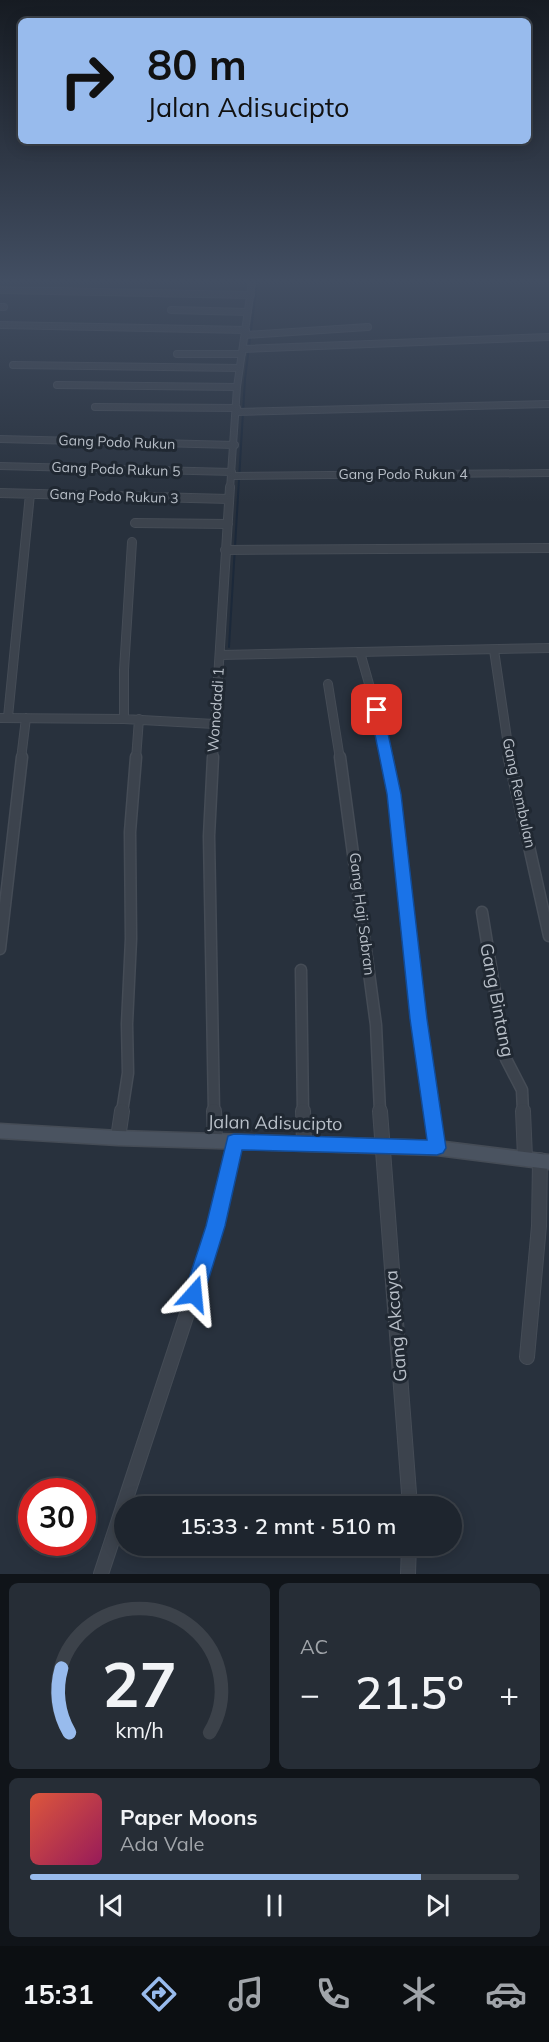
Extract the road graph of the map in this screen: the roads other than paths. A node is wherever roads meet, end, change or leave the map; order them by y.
1 (242, 355) edge
2 (13, 365) dead end
3 (239, 368) junction
4 (57, 385) dead end
5 (237, 387) junction
6 (549, 404) edge
7 (96, 407) dead end
8 (237, 411) junction
9 (0, 439) edge
10 (235, 445) junction
11 (0, 466) edge
12 (549, 473) edge
13 (232, 474) junction
14 (0, 493) edge
15 (30, 494) junction
16 (229, 500) junction
17 (135, 523) dead end
18 (228, 524) junction
19 (132, 542) dead end
20 (549, 548) edge
21 (226, 550) junction
22 (549, 648) edge
23 (494, 650) junction
24 (360, 652) junction
25 (220, 655) junction
26 (328, 684) dead end
27 (4, 718) edge
28 (26, 718) junction
29 (124, 719) junction
30 (139, 719) junction
31 (214, 724) junction
32 (482, 912) dead end
33 (549, 936) edge
34 (0, 949) edge
35 (301, 970) dead end
36 (0, 1131) edge
37 (118, 1138) junction
38 (215, 1141) junction
39 (234, 1142) junction
40 (304, 1143) junction
41 (382, 1145) junction
42 (437, 1148) junction
43 (538, 1160) edge
44 (527, 1358) dead end
45 (410, 1496) edge
46 (409, 1556) edge
47 (101, 1574) edge
48 (408, 1574) edge

1 - 3 street, Wonodadi 1
2 - 3 street
3 - 5 street, Wonodadi 1
4 - 5 street
5 - 8 street, Wonodadi 1
6 - 8 street
7 - 8 street
8 - 10 street, Wonodadi 1
9 - 10 street, Gang Podo Rukun
10 - 13 street, Wonodadi 1
11 - 13 street, Gang Podo Rukun 5
12 - 13 street, Gang Podo Rukun 4
13 - 16 street, Wonodadi 1
14 - 15 street, Gang Podo Rukun 3
15 - 16 street, Gang Podo Rukun 3
15 - 27 street
16 - 18 street, Wonodadi 1
17 - 18 street
18 - 21 street, Wonodadi 1
19 - 29 street
20 - 21 street
21 - 25 street, Wonodadi 1
22 - 23 street
23 - 24 street
23 - 33 street, Gang Rembulan
24 - 25 street
24 - 42 street
25 - 31 street, Wonodadi 1
26 - 41 street, Gang Haji Sabran
27 - 28 street
28 - 29 street
28 - 34 street
29 - 30 street
30 - 31 street
30 - 37 street
31 - 38 street, Wonodadi 1
32 - 43 street, Gang Bintang
35 - 40 street
36 - 37 main road, Jalan Adisucipto
37 - 38 main road, Jalan Adisucipto
38 - 39 main road, Jalan Adisucipto
39 - 40 main road, Jalan Adisucipto
39 - 47 street
40 - 41 main road, Jalan Adisucipto
41 - 42 main road, Jalan Adisucipto
41 - 45 street, Gang Akcaya
42 - 43 main road, Jalan Adisucipto
43 - 44 street, Gang Bintang
46 - 48 street

